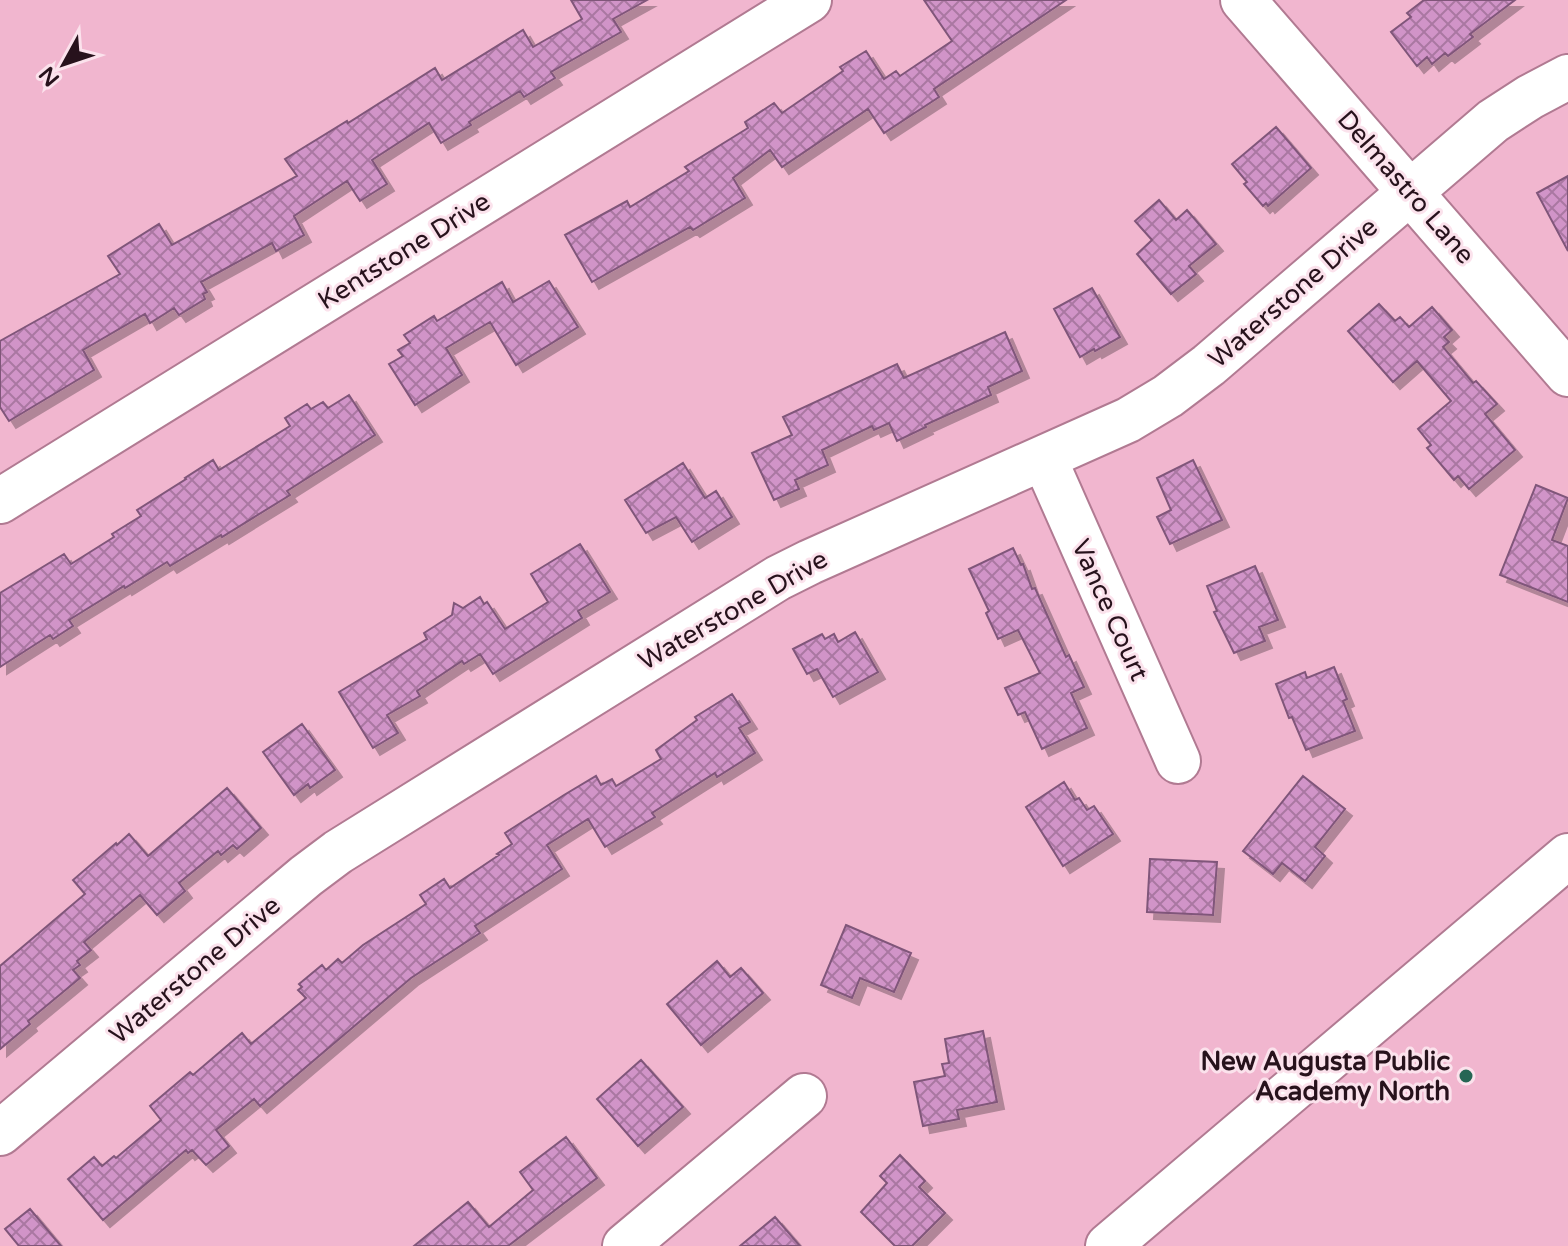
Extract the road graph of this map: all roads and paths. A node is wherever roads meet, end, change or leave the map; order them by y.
1 (809, 0) edge
2 (1243, 0) edge
3 (1568, 77) edge
4 (1410, 191) junction
5 (1568, 374) edge
6 (1044, 458) junction
7 (0, 501) edge
8 (1178, 761) dead end
9 (1568, 856) edge
10 (804, 1096) dead end
11 (0, 1133) edge
12 (625, 1246) edge
13 (1108, 1246) edge

1 - 7 street, Kentstone Drive
2 - 4 street, Delmastro Lane
3 - 4 street, Waterstone Drive
4 - 5 street, Delmastro Lane
4 - 6 street, Waterstone Drive
6 - 8 street, Vance Court
6 - 11 street, Waterstone Drive
9 - 13 street
10 - 12 street

